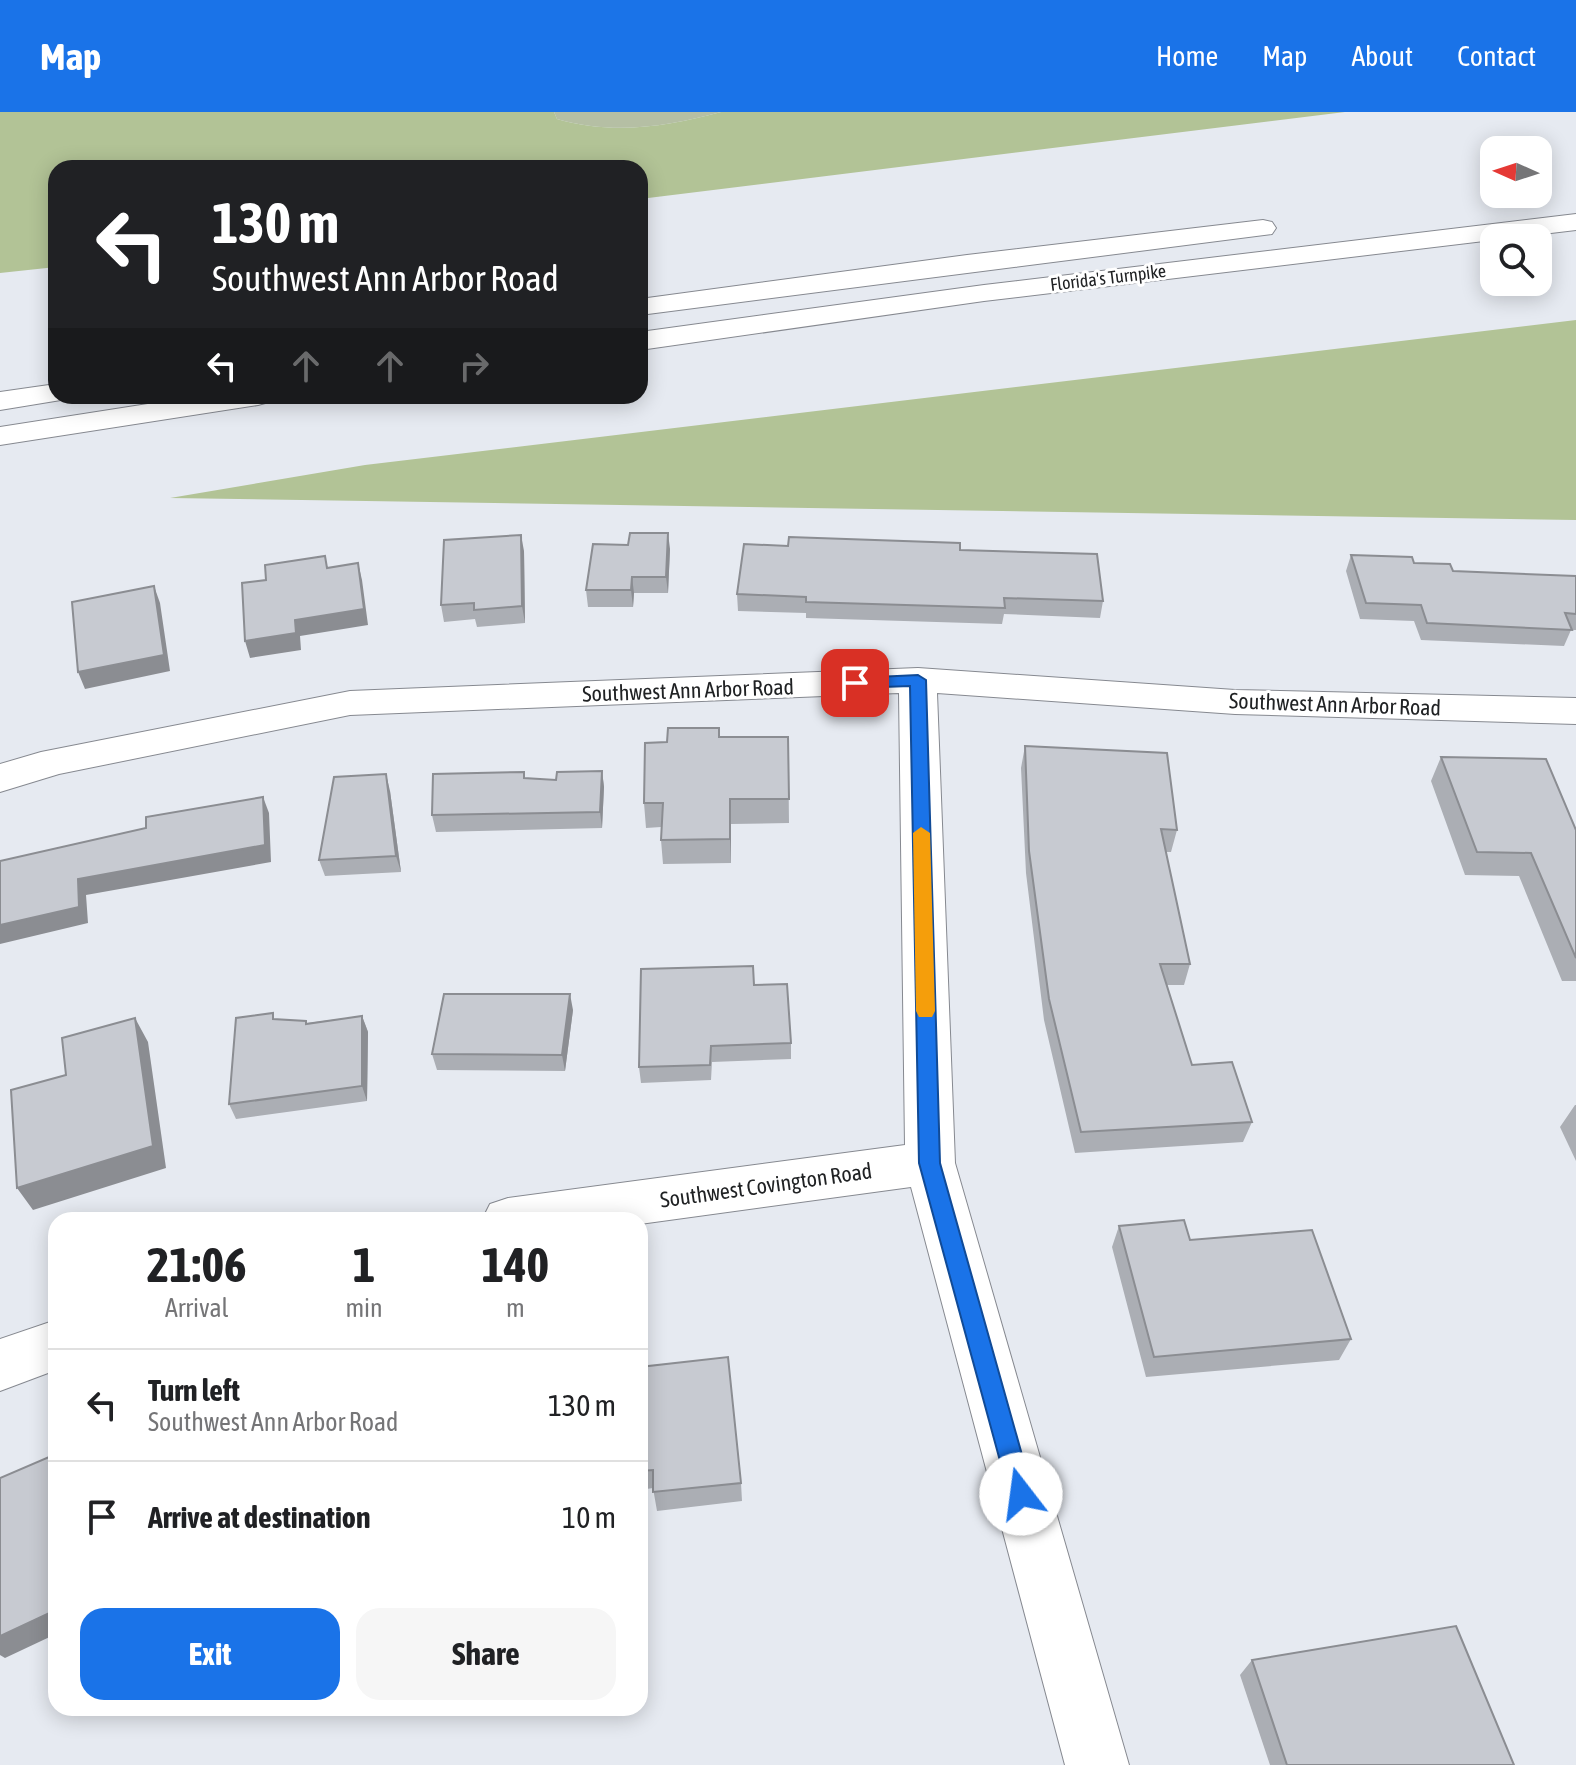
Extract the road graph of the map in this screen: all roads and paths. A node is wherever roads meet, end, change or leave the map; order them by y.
1 (1576, 222) edge
2 (1293, 225) dead end
3 (648, 306) edge
4 (648, 340) edge
5 (48, 394) edge
6 (0, 401) edge
7 (206, 404) edge
8 (0, 436) edge
9 (918, 680) junction
10 (1576, 711) edge
11 (0, 778) edge
12 (930, 1163) junction
13 (567, 1212) edge
14 (48, 1348) edge
15 (0, 1365) edge
16 (1097, 1765) edge

1 - 4 main road, Florida's Turnpike
2 - 3 main road, Florida's Turnpike
5 - 6 main road
7 - 8 main road
9 - 10 main road, Southwest Ann Arbor Road
9 - 11 main road, Southwest Ann Arbor Road
9 - 12 main road
12 - 13 main road, Southwest Covington Road
12 - 16 main road
14 - 15 main road

